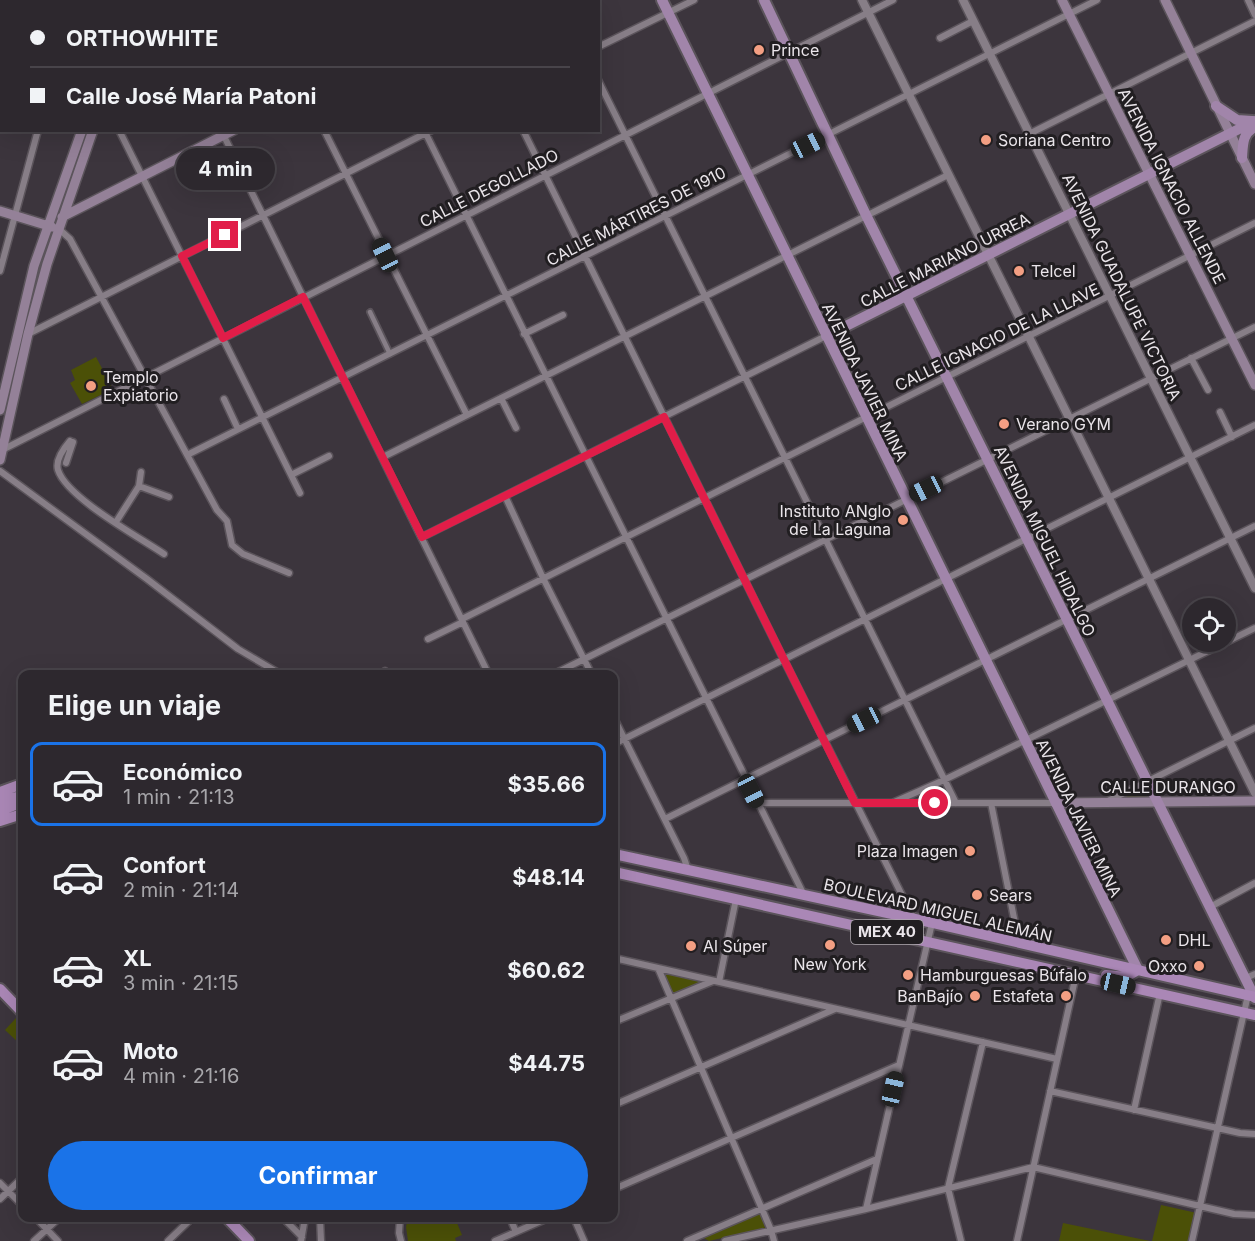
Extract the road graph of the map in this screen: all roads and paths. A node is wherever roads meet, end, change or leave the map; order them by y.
1 (662, 0) edge
2 (694, 0) edge
3 (764, 0) edge
4 (862, 0) edge
5 (893, 0) edge
6 (963, 0) edge
7 (1062, 0) edge
8 (1096, 0) edge
9 (1165, 0) edge
10 (1248, 0) edge
11 (667, 12) junction
12 (868, 13) junction
13 (1069, 14) junction
14 (1255, 15) edge
15 (974, 21) junction
16 (1255, 21) edge
17 (940, 38) dead end
18 (600, 46) edge
19 (787, 53) junction
20 (988, 53) junction
21 (1190, 53) junction
22 (600, 84) edge
23 (707, 93) junction
24 (908, 94) junction
25 (1109, 94) junction
26 (1216, 106) junction
27 (1255, 120) edge
28 (1252, 129) edge
29 (37, 132) edge
30 (81, 132) edge
31 (92, 132) edge
32 (120, 132) edge
33 (325, 132) edge
34 (427, 132) edge
35 (524, 132) edge
36 (222, 133) edge
37 (625, 134) junction
38 (1029, 134) junction
39 (1229, 134) junction
40 (828, 135) junction
41 (1242, 158) junction
42 (345, 174) junction
43 (1149, 174) junction
44 (545, 175) junction
45 (747, 175) junction
46 (948, 175) junction
47 (142, 176) junction
48 (1255, 184) edge
49 (0, 212) edge
50 (1069, 214) junction
51 (466, 215) junction
52 (866, 215) junction
53 (16, 216) junction
54 (64, 216) junction
55 (263, 216) junction
56 (666, 216) junction
57 (1255, 223) edge
58 (49, 224) junction
59 (58, 229) junction
60 (385, 255) junction
61 (786, 255) junction
62 (988, 255) junction
63 (182, 256) junction
64 (585, 256) junction
65 (1190, 256) junction
66 (0, 271) edge
67 (506, 296) junction
68 (705, 296) junction
69 (906, 296) junction
70 (1110, 296) junction
71 (101, 297) junction
72 (303, 297) junction
73 (370, 312) dead end
74 (563, 315) dead end
75 (1255, 327) edge
76 (28, 334) junction
77 (524, 334) junction
78 (428, 335) junction
79 (624, 336) junction
80 (826, 336) junction
81 (1029, 336) junction
82 (223, 338) junction
83 (1232, 338) junction
84 (390, 354) junction
85 (1191, 358) junction
86 (545, 376) junction
87 (145, 377) junction
88 (343, 377) junction
89 (745, 377) junction
90 (946, 377) junction
91 (1150, 378) junction
92 (1255, 384) edge
93 (1209, 390) dead end
94 (501, 398) junction
95 (224, 399) dead end
96 (0, 410) edge
97 (1220, 412) dead end
98 (467, 415) junction
99 (262, 417) junction
100 (664, 417) junction
101 (866, 417) junction
102 (1070, 418) junction
103 (1255, 425) edge
104 (516, 428) dead end
105 (238, 429) junction
106 (1232, 437) junction
107 (1, 453) edge
108 (187, 455) junction
109 (328, 456) dead end
110 (585, 456) junction
111 (382, 457) junction
112 (785, 458) junction
113 (1190, 458) junction
114 (987, 459) junction
115 (66, 463) dead end
116 (0, 471) edge
117 (141, 472) dead end
118 (291, 475) junction
119 (139, 486) junction
120 (300, 493) dead end
121 (505, 496) junction
122 (169, 497) dead end
123 (704, 498) junction
124 (1109, 498) junction
125 (906, 499) junction
126 (116, 522) junction
127 (1255, 526) edge
128 (422, 537) junction
129 (625, 537) junction
130 (1230, 538) junction
131 (825, 539) junction
132 (1027, 539) junction
133 (164, 554) dead end
134 (289, 573) dead end
135 (543, 578) junction
136 (744, 579) junction
137 (1149, 579) junction
138 (945, 580) junction
139 (1255, 588) edge
140 (665, 619) junction
141 (865, 619) junction
142 (1067, 620) junction
143 (462, 621) junction
144 (1255, 628) edge
145 (428, 639) dead end
146 (584, 659) junction
147 (784, 660) junction
148 (1190, 660) junction
149 (985, 661) junction
150 (272, 670) edge
151 (487, 670) edge
152 (562, 670) edge
153 (590, 670) edge
154 (705, 699) junction
155 (905, 700) junction
156 (1107, 700) junction
157 (618, 726) edge
158 (1255, 728) edge
159 (624, 739) junction
160 (824, 740) junction
161 (1024, 741) junction
162 (1230, 741) junction
163 (618, 742) edge
164 (745, 779) junction
165 (945, 780) junction
166 (1148, 782) junction
167 (18, 785) edge
168 (0, 792) edge
169 (1255, 793) edge
170 (18, 797) edge
171 (0, 801) edge
172 (1255, 801) edge
173 (1106, 802) junction
174 (1158, 802) junction
175 (757, 803) junction
176 (855, 803) junction
177 (892, 803) junction
178 (956, 803) junction
179 (991, 803) junction
180 (1054, 803) junction
181 (18, 804) edge
182 (0, 811) edge
183 (18, 814) edge
184 (665, 819) junction
185 (0, 821) edge
186 (618, 855) edge
187 (688, 870) junction
188 (618, 873) edge
189 (1255, 883) edge
190 (804, 896) junction
191 (736, 899) junction
192 (1210, 907) junction
193 (914, 919) junction
194 (932, 923) junction
195 (913, 938) junction
196 (927, 941) junction
197 (1019, 943) junction
198 (618, 959) edge
199 (658, 968) junction
200 (1138, 970) junction
201 (1076, 975) junction
202 (1250, 976) edge
203 (716, 981) junction
204 (0, 989) edge
205 (1160, 993) junction
206 (1253, 997) edge
207 (671, 998) junction
208 (18, 1008) edge
209 (836, 1008) junction
210 (1250, 1014) edge
211 (618, 1020) edge
212 (908, 1025) junction
213 (983, 1042) junction
214 (1057, 1059) junction
215 (899, 1065) junction
216 (700, 1067) junction
217 (1050, 1091) junction
218 (618, 1102) edge
219 (1134, 1110) junction
220 (1218, 1128) junction
221 (1255, 1134) edge
222 (731, 1139) junction
223 (877, 1159) junction
224 (1033, 1167) junction
225 (18, 1182) edge
226 (0, 1184) edge
227 (618, 1187) edge
228 (948, 1188) junction
229 (8, 1191) junction
230 (0, 1199) edge
231 (18, 1201) edge
232 (1200, 1205) junction
233 (762, 1209) junction
234 (866, 1209) junction
235 (1255, 1215) edge
236 (40, 1222) edge
237 (55, 1222) edge
238 (188, 1222) edge
239 (230, 1222) edge
240 (286, 1222) edge
241 (304, 1222) edge
242 (320, 1222) edge
243 (400, 1222) edge
244 (512, 1222) edge
245 (539, 1222) edge
246 (576, 1222) edge
247 (47, 1229) junction
248 (771, 1230) junction
249 (516, 1232) junction
250 (244, 1239) edge
251 (301, 1239) edge
252 (34, 1241) edge
253 (58, 1241) edge
254 (168, 1241) edge
255 (321, 1241) edge
256 (400, 1241) edge
257 (495, 1241) edge
258 (584, 1241) edge
259 (687, 1241) edge
260 (725, 1241) edge
261 (774, 1241) edge
262 (961, 1241) edge
263 (1017, 1241) edge
264 (1192, 1241) edge

1 - 11 main road, AVENIDA JAVIER MINA
2 - 11 street
3 - 19 main road, AVENIDA MIGUEL HIDALGO
4 - 12 street
5 - 12 street, CALLE DEGOLLADO
6 - 15 street, AVENIDA GUADALUPE VICTORIA
7 - 13 main road, AVENIDA IGNACIO ALLENDE
8 - 13 street, CALLE MÁRTIRES DE 1910
9 - 21 main road
10 - 14 street
11 - 18 street
11 - 23 main road, AVENIDA JAVIER MINA
12 - 19 street, CALLE DEGOLLADO
12 - 24 street
13 - 20 street, CALLE MÁRTIRES DE 1910
13 - 25 main road, AVENIDA IGNACIO ALLENDE
15 - 17 street
15 - 20 street, AVENIDA GUADALUPE VICTORIA
16 - 21 street
19 - 23 street, CALLE DEGOLLADO
19 - 40 main road, AVENIDA MIGUEL HIDALGO
20 - 24 street, CALLE MÁRTIRES DE 1910
20 - 38 street, AVENIDA GUADALUPE VICTORIA
21 - 25 street
21 - 26 main road
22 - 37 street
23 - 37 street, CALLE DEGOLLADO
23 - 45 main road, AVENIDA JAVIER MINA
24 - 40 street, CALLE MÁRTIRES DE 1910
24 - 46 street
25 - 38 street
25 - 43 main road, AVENIDA IGNACIO ALLENDE
26 - 27 main road
26 - 39 main road
27 - 39 main road, CALLE MARIANO URREA
28 - 41 main road
29 - 53 street
30 - 58 main road
31 - 54 main road
32 - 47 street
33 - 42 street
34 - 42 street
34 - 51 street
35 - 44 street
36 - 47 main road
36 - 55 street
37 - 44 street, CALLE DEGOLLADO
37 - 56 street
38 - 50 street, AVENIDA GUADALUPE VICTORIA
39 - 41 main road
39 - 43 main road, CALLE MARIANO URREA
40 - 45 street, CALLE MÁRTIRES DE 1910
40 - 52 main road, AVENIDA MIGUEL HIDALGO
41 - 48 main road
42 - 55 street
42 - 60 street
43 - 50 main road, CALLE MARIANO URREA
43 - 65 main road, AVENIDA IGNACIO ALLENDE
44 - 51 street, CALLE DEGOLLADO
44 - 64 street
45 - 56 street, CALLE MÁRTIRES DE 1910
45 - 61 main road, AVENIDA JAVIER MINA
46 - 52 street
46 - 62 street
47 - 54 main road
47 - 63 street
49 - 53 main road
50 - 62 main road, CALLE MARIANO URREA
50 - 70 street, AVENIDA GUADALUPE VICTORIA
51 - 60 street, CALLE DEGOLLADO
51 - 67 street
52 - 61 street
52 - 69 main road, AVENIDA MIGUEL HIDALGO
53 - 58 main road
53 - 66 street
54 - 58 main road
54 - 59 main road
55 - 63 street
55 - 72 street
56 - 64 street, CALLE MÁRTIRES DE 1910
56 - 68 street
57 - 65 street, CALLE IGNACIO DE LA LLAVE
58 - 59 main road
58 - 96 main road
59 - 71 street
59 - 76 main road
60 - 72 street, CALLE DEGOLLADO
60 - 78 street
61 - 68 street
61 - 80 main road, AVENIDA JAVIER MINA
62 - 69 main road, CALLE MARIANO URREA
62 - 81 street
63 - 71 street
63 - 82 street
64 - 67 street, CALLE MÁRTIRES DE 1910
64 - 79 street
65 - 70 street, CALLE IGNACIO DE LA LLAVE
65 - 83 main road, AVENIDA IGNACIO ALLENDE
67 - 77 street
67 - 78 street, CALLE MÁRTIRES DE 1910
68 - 79 street
68 - 89 street
69 - 80 main road, CALLE MARIANO URREA
69 - 90 main road, AVENIDA MIGUEL HIDALGO
70 - 81 street, CALLE IGNACIO DE LA LLAVE
70 - 91 street, AVENIDA GUADALUPE VICTORIA
71 - 76 street
71 - 87 street
72 - 82 street, CALLE DEGOLLADO
72 - 88 street
73 - 84 street
74 - 77 street
75 - 83 street
76 - 107 main road
77 - 86 street
78 - 84 street, CALLE MÁRTIRES DE 1910
78 - 98 street
79 - 86 street
79 - 100 street
80 - 89 street, CALLE MARIANO URREA
80 - 101 main road, AVENIDA JAVIER MINA
81 - 90 street, CALLE IGNACIO DE LA LLAVE
81 - 102 street
82 - 87 street, CALLE DEGOLLADO
82 - 99 street
83 - 85 street
83 - 92 main road, AVENIDA IGNACIO ALLENDE
84 - 88 street, CALLE MÁRTIRES DE 1910
85 - 91 street
85 - 93 street
86 - 94 street
86 - 110 street
87 - 107 street, CALLE DEGOLLADO
87 - 108 street
88 - 99 street, CALLE MÁRTIRES DE 1910
88 - 111 street
89 - 100 street, CALLE MARIANO URREA
89 - 112 street
90 - 101 street, CALLE IGNACIO DE LA LLAVE
90 - 114 main road, AVENIDA MIGUEL HIDALGO
91 - 102 street
91 - 113 street, AVENIDA GUADALUPE VICTORIA
94 - 98 street
94 - 104 street
95 - 105 street
97 - 106 street
98 - 111 street
99 - 105 street, CALLE MÁRTIRES DE 1910
99 - 118 street
100 - 110 street, CALLE MARIANO URREA
100 - 123 street
101 - 112 street, CALLE IGNACIO DE LA LLAVE
101 - 125 main road, AVENIDA JAVIER MINA
102 - 114 street
102 - 124 street
103 - 106 street
105 - 108 street, CALLE MÁRTIRES DE 1910
106 - 113 street
108 - 134 street
109 - 118 street
110 - 121 street, CALLE MARIANO URREA
110 - 129 street
111 - 128 street
112 - 123 street, CALLE IGNACIO DE LA LLAVE
112 - 131 street
113 - 124 street
113 - 130 street, AVENIDA GUADALUPE VICTORIA
114 - 125 street
114 - 132 main road, AVENIDA MIGUEL HIDALGO
115 - 126 street
116 - 150 street
117 - 119 street
118 - 120 street
119 - 122 street
119 - 126 street
121 - 128 street, CALLE MARIANO URREA
121 - 135 street
123 - 129 street, CALLE IGNACIO DE LA LLAVE
123 - 136 street
124 - 132 street
124 - 137 street
125 - 131 street
125 - 138 main road, AVENIDA JAVIER MINA
126 - 133 street
127 - 130 street
128 - 143 street
129 - 135 street, CALLE IGNACIO DE LA LLAVE
129 - 140 street
130 - 137 street
130 - 139 street, AVENIDA GUADALUPE VICTORIA
131 - 136 street
131 - 141 street
132 - 138 street
132 - 142 main road, AVENIDA MIGUEL HIDALGO
135 - 143 street, CALLE IGNACIO DE LA LLAVE
135 - 146 street
136 - 140 street
136 - 147 street
137 - 142 street
137 - 148 street
138 - 141 street
138 - 149 main road, AVENIDA JAVIER MINA
140 - 146 street
140 - 154 street
141 - 147 street
141 - 155 street
142 - 149 street
142 - 156 main road, AVENIDA MIGUEL HIDALGO
143 - 145 street, CALLE IGNACIO DE LA LLAVE
143 - 151 street
144 - 148 street
146 - 152 street
146 - 153 street
147 - 154 street
147 - 160 street
148 - 156 street
148 - 162 street
149 - 155 street
149 - 161 main road, AVENIDA JAVIER MINA
154 - 159 street
154 - 164 street
155 - 160 street
155 - 165 street
156 - 161 street
156 - 166 main road, AVENIDA MIGUEL HIDALGO
157 - 159 street
158 - 162 street
159 - 163 street
159 - 184 street
160 - 164 street
160 - 176 street
161 - 165 street
161 - 180 main road, AVENIDA JAVIER MINA
162 - 166 street
162 - 169 street
164 - 175 street
164 - 184 street
165 - 177 street
165 - 178 street
166 - 173 street
166 - 174 main road, AVENIDA MIGUEL HIDALGO
167 - 168 highway
170 - 171 highway
172 - 174 main road, CALLE DURANGO
173 - 174 main road, CALLE DURANGO
173 - 180 main road, CALLE DURANGO
174 - 192 main road, AVENIDA MIGUEL HIDALGO
175 - 176 street, CALLE DURANGO
175 - 190 street
176 - 177 street, CALLE DURANGO
176 - 193 street
177 - 178 street, CALLE DURANGO
178 - 179 street, CALLE DURANGO
179 - 180 street, CALLE DURANGO
179 - 197 street
180 - 200 main road, AVENIDA JAVIER MINA
181 - 182 highway
183 - 185 highway
184 - 187 street
186 - 187 highway, BOULEVARD MIGUEL ALEMÁN / MEX 40
187 - 190 highway, BOULEVARD MIGUEL ALEMÁN / MEX 40
188 - 191 highway, BOULEVARD MIGUEL ALEMÁN / MEX 40
189 - 192 street
190 - 193 highway, BOULEVARD MIGUEL ALEMÁN / MEX 40
191 - 195 highway, BOULEVARD MIGUEL ALEMÁN / MEX 40
191 - 203 street
192 - 202 main road, AVENIDA MIGUEL HIDALGO
193 - 194 highway, BOULEVARD MIGUEL ALEMÁN / MEX 40
193 - 195 street
194 - 196 street
194 - 197 highway, BOULEVARD MIGUEL ALEMÁN / MEX 40
195 - 196 highway, BOULEVARD MIGUEL ALEMÁN / MEX 40
196 - 201 highway, BOULEVARD MIGUEL ALEMÁN / MEX 40
196 - 212 street
197 - 200 highway, BOULEVARD MIGUEL ALEMÁN / MEX 40
198 - 199 street
199 - 203 street
199 - 207 street
200 - 201 highway
200 - 206 highway, BOULEVARD MIGUEL ALEMÁN / MEX 40
201 - 205 highway, BOULEVARD MIGUEL ALEMÁN / MEX 40
201 - 214 street
202 - 206 main road, AVENIDA MIGUEL HIDALGO
203 - 207 street
203 - 209 street
204 - 208 highway
205 - 210 highway, BOULEVARD MIGUEL ALEMÁN / MEX 40
205 - 219 street
206 - 210 street
207 - 211 street
207 - 216 street
209 - 212 street
209 - 216 street
210 - 220 street
212 - 213 street
212 - 215 street
213 - 214 street
213 - 228 street
214 - 217 street
215 - 222 street
215 - 223 street
216 - 218 street
216 - 222 street
217 - 219 street
217 - 224 street
219 - 220 street
220 - 221 street
220 - 232 street
222 - 227 street
222 - 233 street
223 - 233 street
223 - 234 street
224 - 228 street
224 - 232 street
224 - 263 street
225 - 229 street
226 - 229 street
228 - 234 street
228 - 262 street
229 - 230 street
229 - 231 street
232 - 235 street
232 - 264 street
233 - 248 street
233 - 259 street
234 - 248 street
236 - 247 street
237 - 247 street
238 - 254 street
239 - 250 highway
240 - 251 street
241 - 251 street
242 - 255 street
243 - 256 street
244 - 249 street
245 - 249 street
246 - 258 street
247 - 252 street
247 - 253 street
248 - 260 street
248 - 261 street
249 - 257 street

